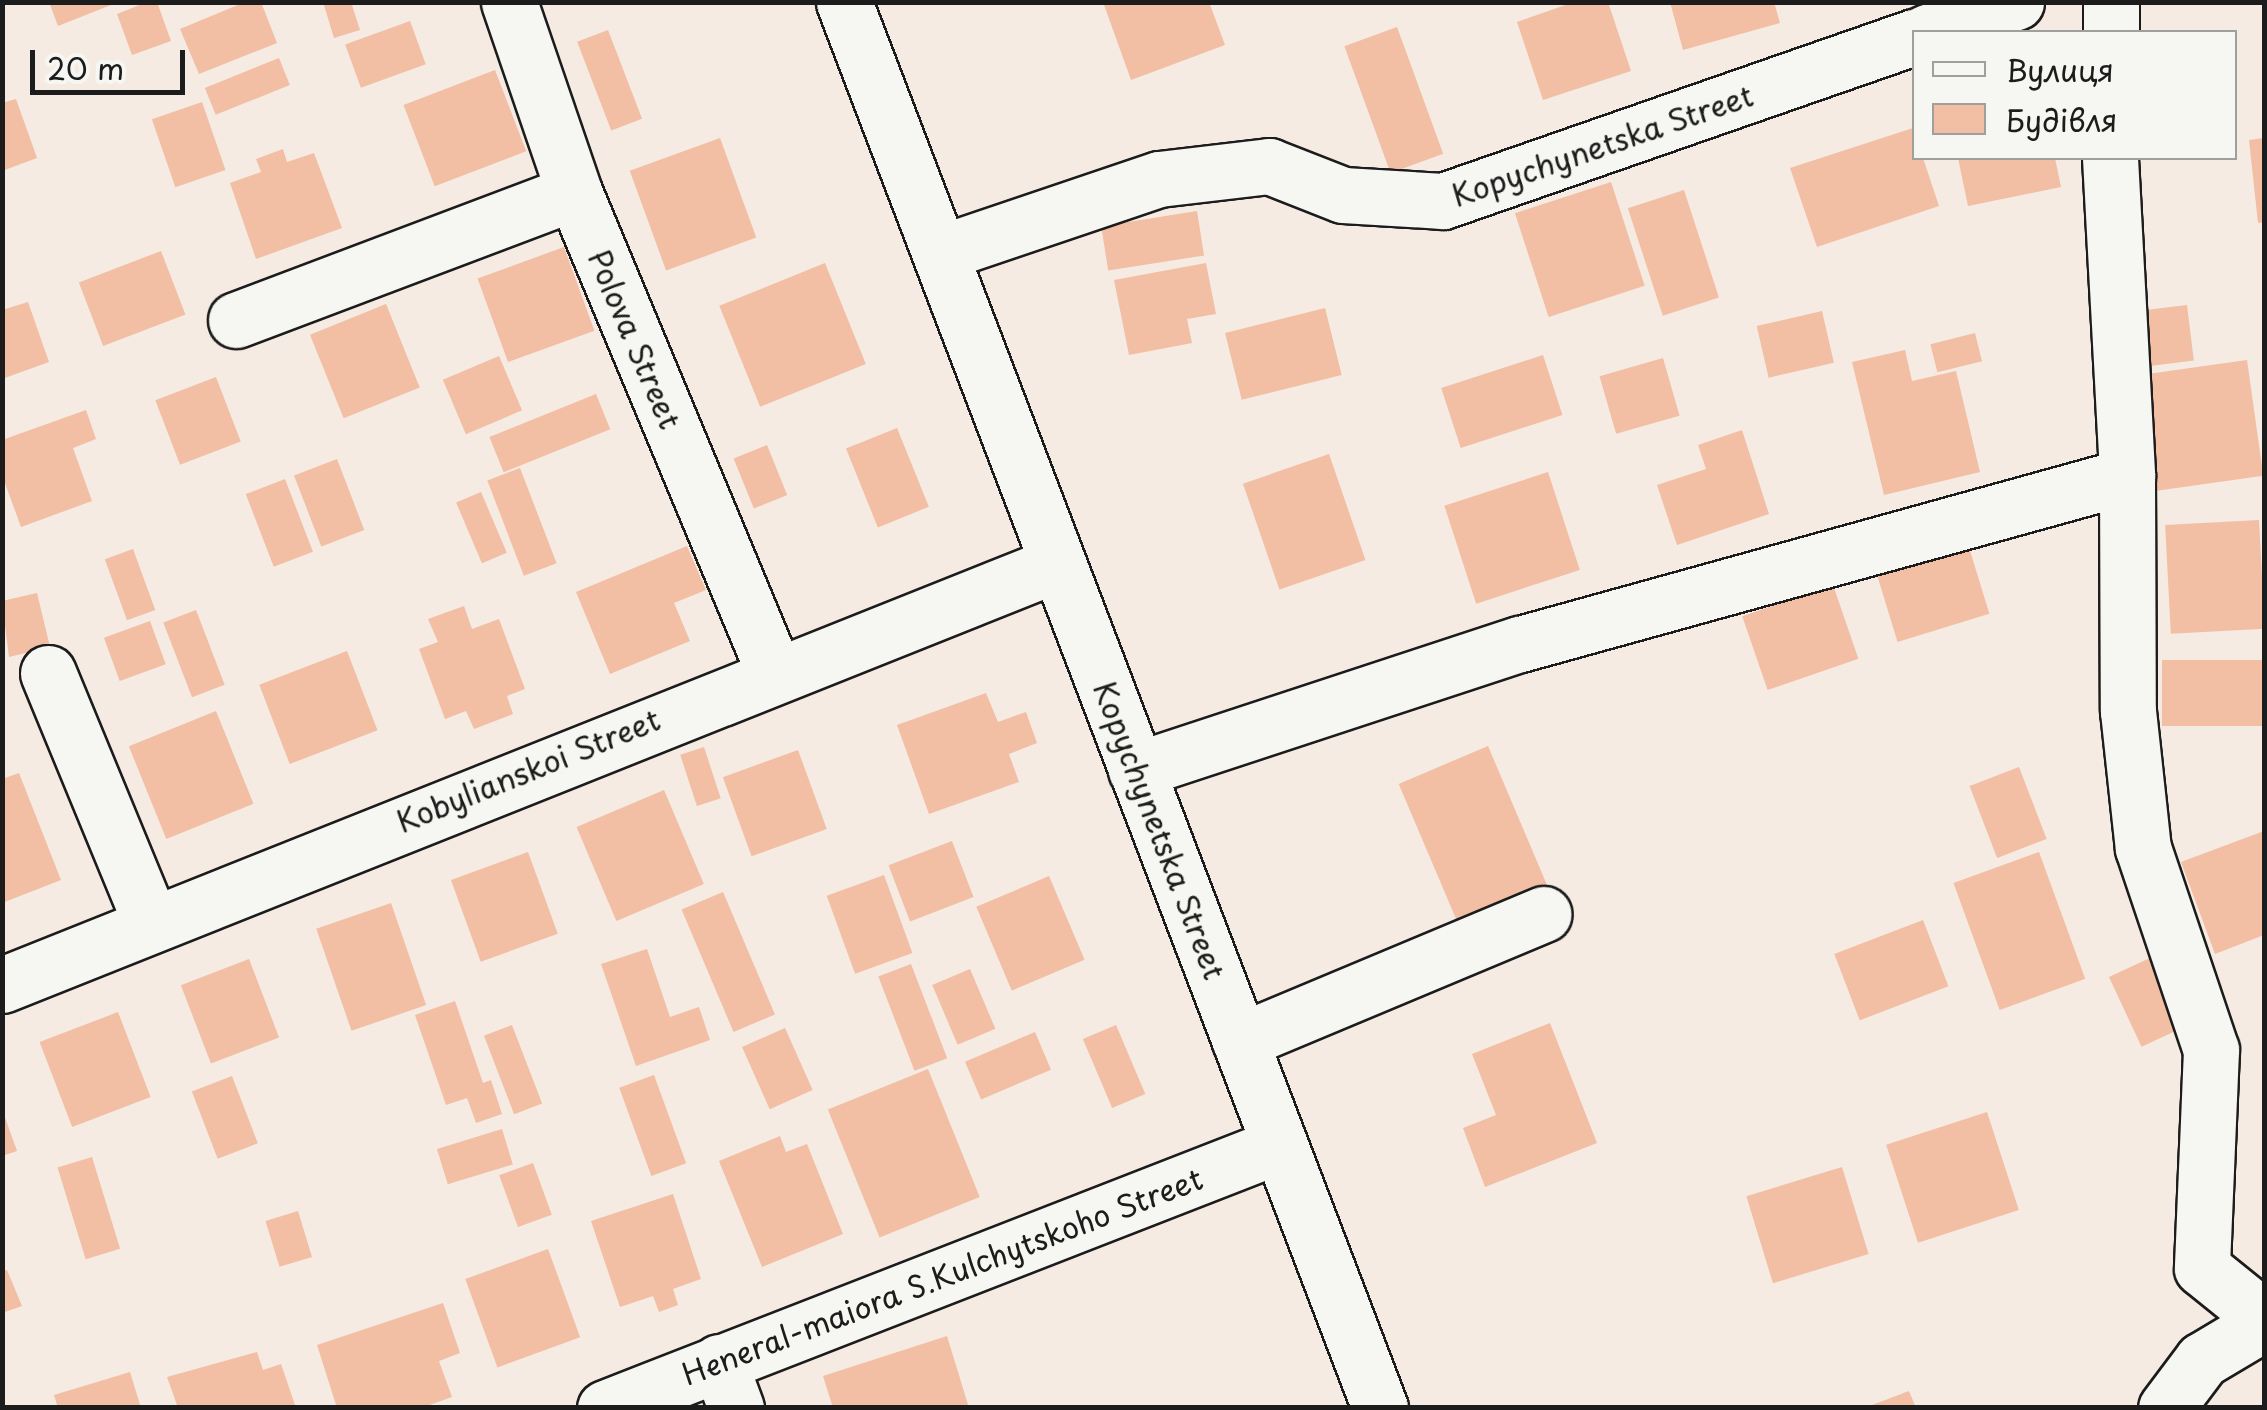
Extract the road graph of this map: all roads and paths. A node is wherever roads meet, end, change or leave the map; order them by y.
1 (509, 2) edge
2 (844, 2) edge
3 (2016, 2) edge
4 (2111, 2) edge
5 (1933, 30) edge
6 (2111, 30) edge
7 (1912, 38) edge
8 (2110, 160) edge
9 (574, 192) junction
10 (940, 253) junction
11 (236, 320) dead end
12 (2127, 476) junction
13 (1058, 564) junction
14 (774, 672) junction
15 (48, 673) dead end
16 (1136, 770) junction
17 (1543, 914) dead end
18 (150, 921) junction
19 (2, 984) edge
20 (1240, 1041) junction
21 (1280, 1145) junction
22 (2264, 1320) edge
23 (728, 1385) edge
24 (605, 1408) edge
25 (1380, 1408) edge
26 (2166, 1408) edge

1 - 9 street, Polova Street
2 - 10 street, Kopychynetska Street
3 - 5 street
4 - 6 street
7 - 10 street, Kopychynetska Street
8 - 12 street
9 - 11 street
9 - 14 street, Polova Street
10 - 13 street, Kopychynetska Street
12 - 16 street
12 - 22 street
13 - 14 street, Kobylianskoi Street
13 - 16 street, Kopychynetska Street
14 - 18 street, Kobylianskoi Street
15 - 18 street
16 - 20 street, Kopychynetska Street
17 - 20 street
18 - 19 street, Kobylianskoi Street
20 - 21 street, Kopychynetska Street
21 - 23 street, Heneral-maiora S.Kulchytskoho Street
21 - 25 street, Kopychynetska Street
22 - 26 street
23 - 24 street, Heneral-maiora S.Kulchytskoho Street

